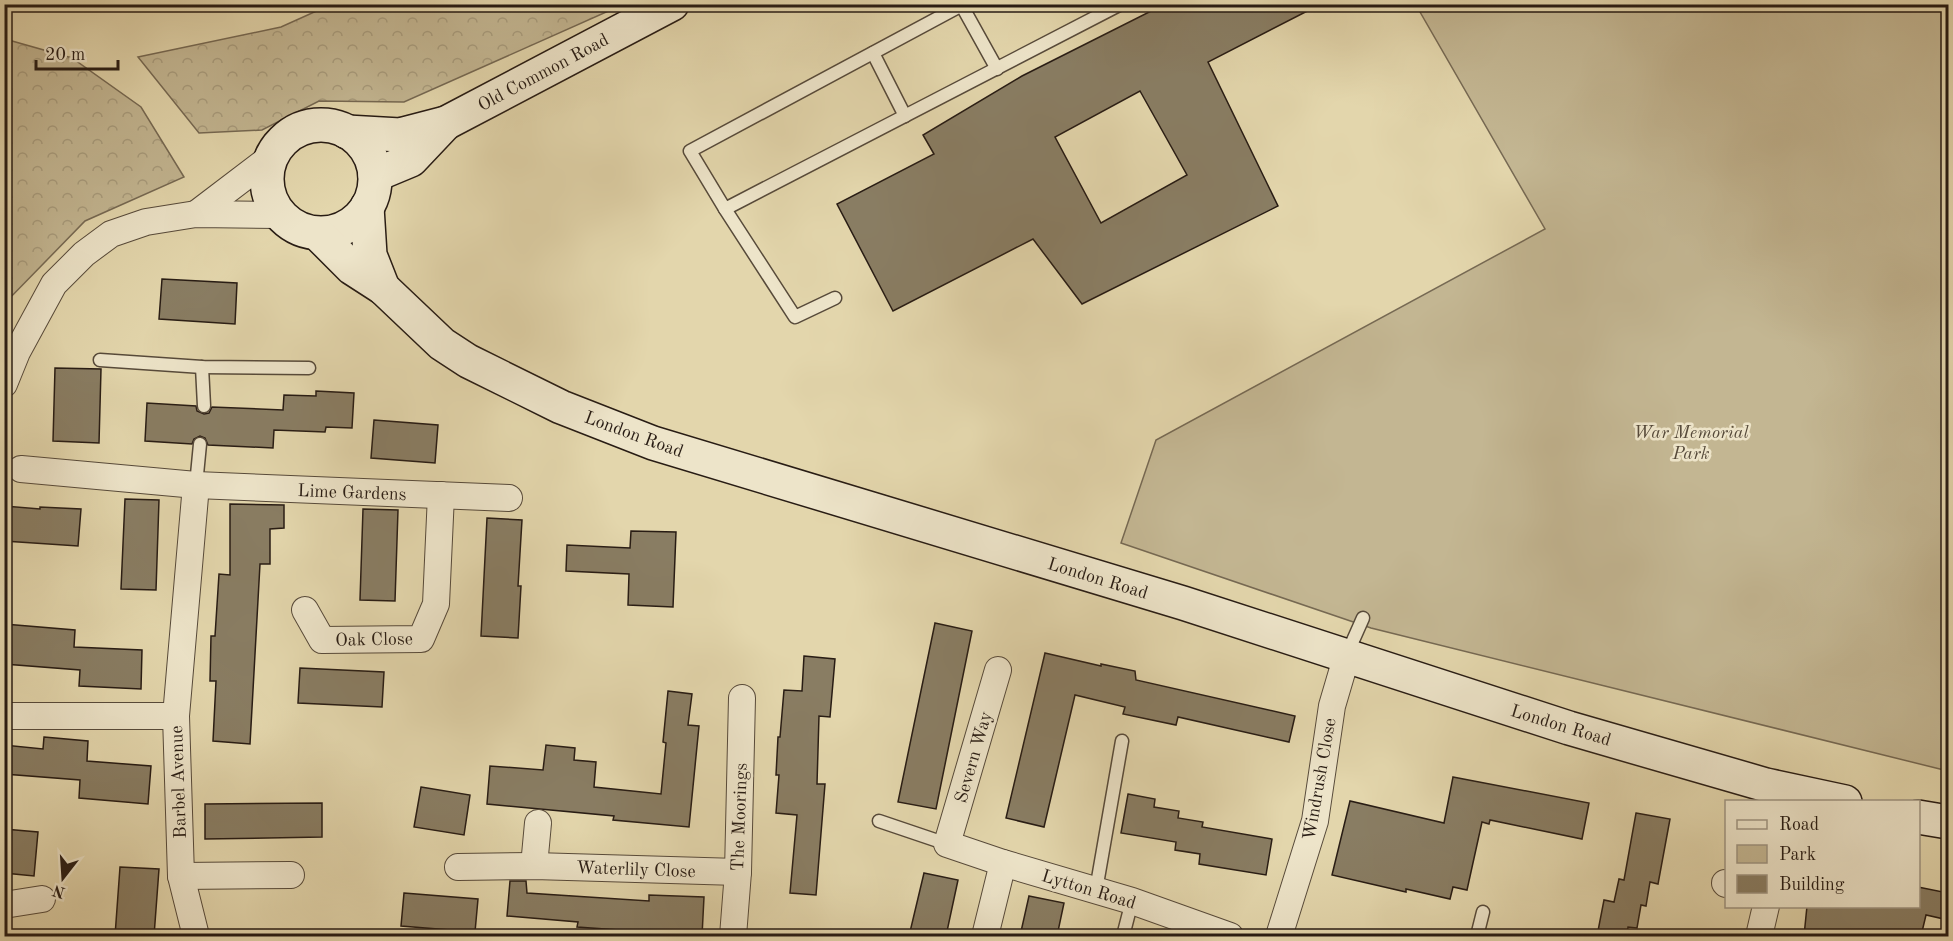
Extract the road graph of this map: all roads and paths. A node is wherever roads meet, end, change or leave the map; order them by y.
1 (672, 4) edge
2 (1121, 4) edge
3 (963, 5) edge
4 (873, 53) junction
5 (997, 69) junction
6 (906, 116) junction
7 (446, 123) junction
8 (347, 132) junction
9 (271, 157) junction
10 (375, 175) junction
11 (367, 207) junction
12 (725, 209) junction
13 (196, 214) junction
14 (279, 215) junction
15 (318, 234) junction
16 (383, 288) junction
17 (835, 298) dead end
18 (100, 360) dead end
19 (202, 366) junction
20 (309, 368) dead end
21 (4, 384) edge
22 (204, 406) dead end
23 (200, 444) dead end
24 (21, 469) dead end
25 (196, 485) junction
26 (441, 495) junction
27 (509, 498) dead end
28 (305, 610) dead end
29 (1363, 618) dead end
30 (1347, 655) junction
31 (998, 670) dead end
32 (742, 698) dead end
33 (4, 716) edge
34 (176, 716) junction
35 (1122, 741) dead end
36 (1840, 800) edge
37 (1920, 817) edge
38 (879, 821) dead end
39 (1948, 822) edge
40 (538, 823) dead end
41 (947, 844) junction
42 (1003, 863) junction
43 (534, 866) junction
44 (458, 867) dead end
45 (738, 872) junction
46 (291, 875) dead end
47 (181, 876) junction
48 (1096, 890) junction
49 (42, 899) dead end
50 (1132, 901) junction
51 (4, 905) edge
52 (1766, 908) edge
53 (1484, 912) dead end
54 (196, 936) edge
55 (733, 936) edge
56 (985, 936) edge
57 (1123, 936) edge
58 (1230, 936) edge
59 (1279, 936) edge
60 (1478, 936) edge
61 (1759, 936) edge

1 - 7 street, Old Common Road
2 - 5 lane
3 - 4 lane
3 - 5 lane
4 - 6 lane
4 - 12 lane
5 - 6 lane
6 - 12 lane
7 - 8 street, Old Common Road
7 - 10 street, Old Common Road
8 - 9 street
8 - 10 street
9 - 13 street
9 - 14 street
10 - 11 street
11 - 15 street
11 - 16 street, London Road
12 - 17 lane
13 - 14 street
13 - 21 street
14 - 15 street
15 - 16 street, London Road
16 - 30 street, London Road
18 - 19 lane
19 - 20 lane
19 - 22 lane
23 - 25 lane
24 - 25 street, Lime Gardens
25 - 26 street, Lime Gardens
25 - 34 street
26 - 27 street, Lime Gardens
26 - 28 street, Oak Close
29 - 30 lane
30 - 36 street, London Road
30 - 59 street, Windrush Close
31 - 41 street, Severn Way
32 - 45 street, The Moorings
33 - 34 street, Barbel Avenue
34 - 47 street, Barbel Avenue
35 - 48 lane
37 - 39 street
38 - 41 lane
40 - 43 street
41 - 42 street, Lytton Road
42 - 48 street, Lytton Road
42 - 56 street
43 - 44 street, Waterlily Close
43 - 45 street, Waterlily Close
45 - 55 street, The Moorings
46 - 47 street
47 - 54 street, Barbel Avenue
48 - 50 street, Lytton Road
49 - 51 street
50 - 57 lane
50 - 58 street, Lytton Road
52 - 61 street
53 - 60 lane

